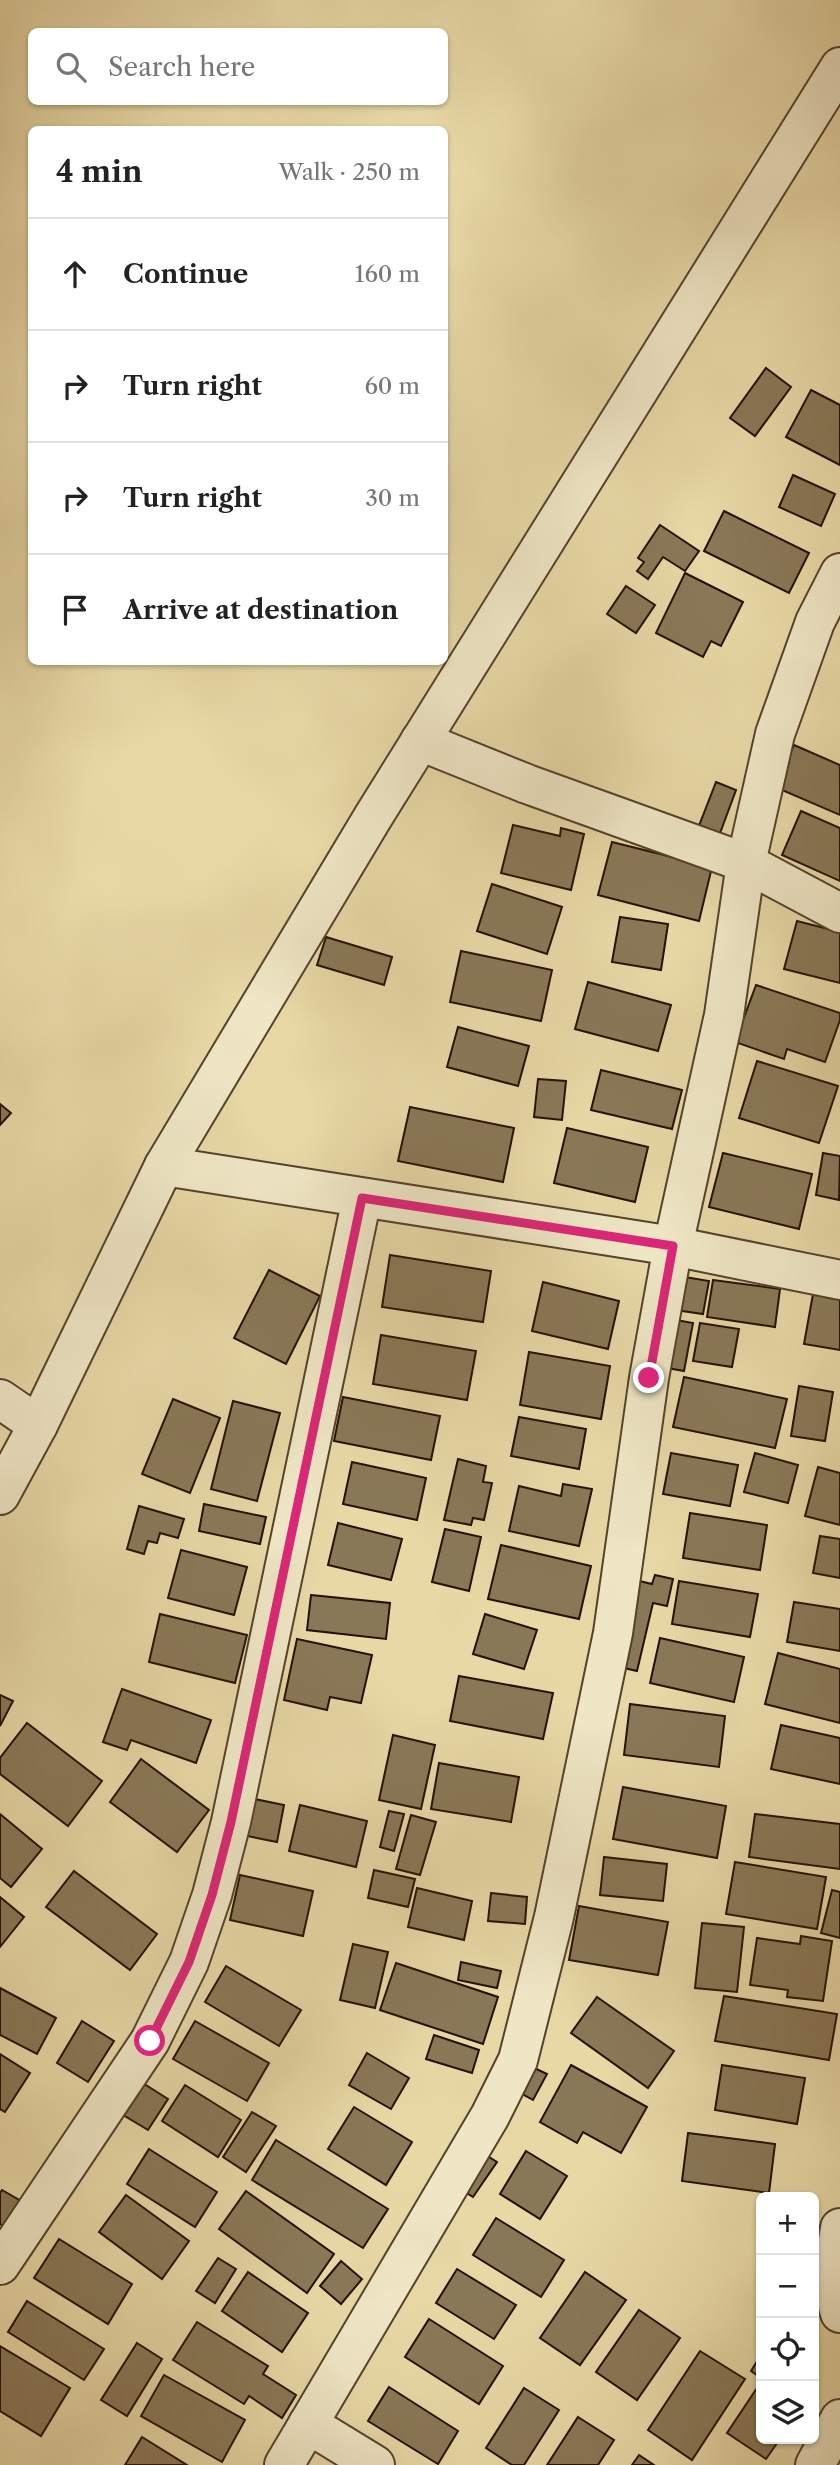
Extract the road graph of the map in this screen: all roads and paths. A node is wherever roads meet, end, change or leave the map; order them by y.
1 (840, 67) edge
2 (840, 573) edge
3 (420, 741) junction
4 (746, 863) junction
5 (840, 913) edge
6 (164, 1166) junction
7 (362, 1198) junction
8 (673, 1246) junction
9 (840, 1280) edge
10 (0, 1399) edge
11 (38, 1425) junction
12 (0, 1495) edge
13 (840, 2228) edge
14 (0, 2265) edge
15 (840, 2313) edge
16 (840, 2419) edge
17 (308, 2424) junction
18 (284, 2465) edge
19 (374, 2465) edge
20 (815, 2465) edge

1 - 3 street
2 - 4 street
3 - 4 street
3 - 6 street
4 - 5 street
4 - 8 street
6 - 7 street
6 - 11 street
7 - 8 street
7 - 14 street
8 - 9 street
8 - 17 street
10 - 11 street
11 - 12 street
13 - 15 street
16 - 20 street
17 - 18 street
17 - 19 street

